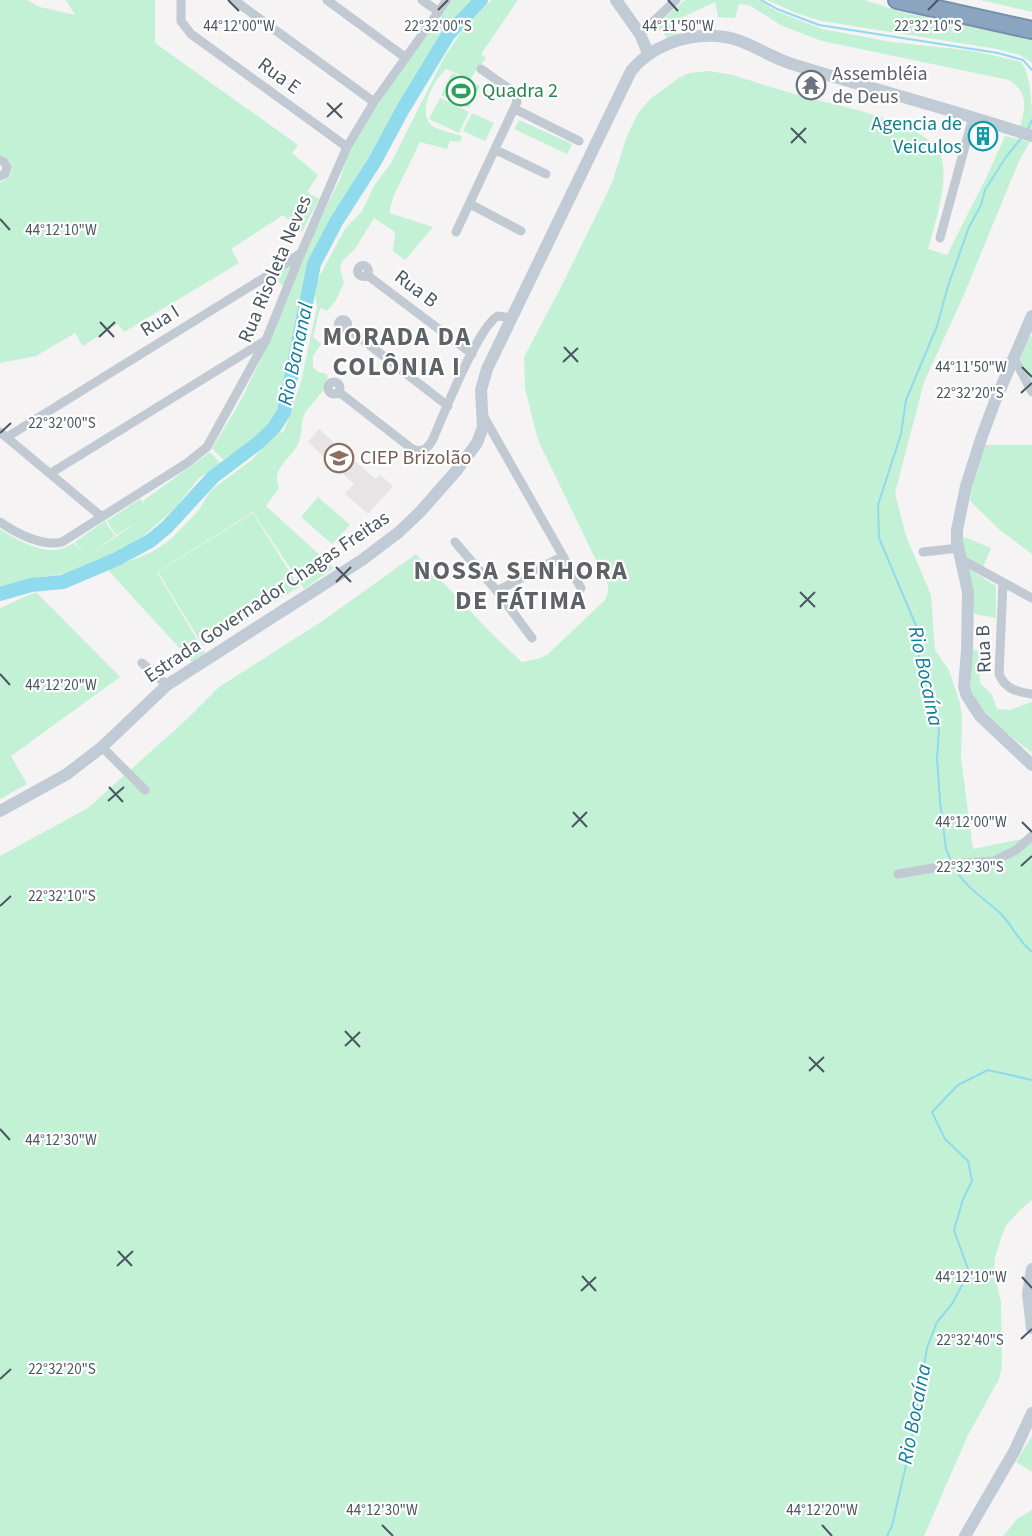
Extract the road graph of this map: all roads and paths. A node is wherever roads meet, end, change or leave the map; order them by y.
1 (181, 0) edge
2 (234, 0) edge
3 (327, 0) edge
4 (422, 0) edge
5 (447, 0) edge
6 (616, 0) edge
7 (676, 0) edge
8 (897, 0) edge
9 (941, 0) edge
10 (439, 12) junction
11 (1032, 19) edge
12 (1032, 30) edge
13 (640, 34) junction
14 (648, 53) junction
15 (406, 58) junction
16 (481, 69) dead end
17 (374, 102) junction
18 (515, 110) junction
19 (973, 117) junction
20 (1032, 136) edge
21 (585, 144) junction
22 (346, 147) junction
23 (496, 150) junction
24 (0, 160) edge
25 (546, 174) dead end
26 (0, 176) edge
27 (470, 204) junction
28 (520, 231) dead end
29 (456, 232) dead end
30 (940, 238) dead end
31 (301, 253) junction
32 (367, 275) dead end
33 (1032, 316) edge
34 (512, 318) junction
35 (346, 327) dead end
36 (266, 340) junction
37 (472, 354) junction
38 (1014, 358) junction
39 (339, 392) dead end
40 (1032, 392) edge
41 (448, 406) junction
42 (483, 414) junction
43 (3, 435) edge
44 (51, 472) junction
45 (102, 517) junction
46 (0, 522) edge
47 (455, 542) dead end
48 (923, 552) dead end
49 (961, 554) junction
50 (561, 557) junction
51 (1003, 583) junction
52 (580, 588) dead end
53 (497, 591) junction
54 (1032, 598) edge
55 (532, 638) dead end
56 (141, 663) dead end
57 (167, 685) junction
58 (1032, 694) edge
59 (102, 747) junction
60 (1032, 765) edge
61 (145, 790) dead end
62 (0, 811) edge
63 (1032, 836) edge
64 (898, 874) dead end
65 (1032, 1269) edge
66 (1032, 1328) edge
67 (1032, 1413) edge
68 (965, 1536) edge

1 - 22 street, Rua E
2 - 17 street, Rua E
3 - 15 street
4 - 10 street
5 - 10 street, Rua Risoleta Neves
6 - 13 main road
7 - 13 street
8 - 12 highway
9 - 11 highway
10 - 15 street, Rua Risoleta Neves
13 - 14 main road
14 - 19 main road, Estrada Governador Chagas Freitas
14 - 21 main road, Estrada Governador Chagas Freitas
15 - 17 street, Rua Risoleta Neves
16 - 18 street
17 - 22 street, Rua Risoleta Neves
18 - 21 street
18 - 23 street
19 - 20 main road, Estrada Governador Chagas Freitas
19 - 30 street
21 - 34 main road, Estrada Governador Chagas Freitas
22 - 31 street, Rua Risoleta Neves
23 - 25 street
23 - 27 street
24 - 26 street
27 - 28 street
27 - 29 street
31 - 36 street, Rua Risoleta Neves
31 - 43 street, Rua I
32 - 37 street, Rua B
33 - 38 main road
34 - 37 street
34 - 42 main road, Estrada Governador Chagas Freitas
35 - 41 street
36 - 44 street
36 - 45 street, Rua Risoleta Neves
37 - 41 street
38 - 40 street
38 - 49 main road
39 - 41 street
42 - 50 street
42 - 57 main road, Estrada Governador Chagas Freitas
43 - 44 street
44 - 45 street
45 - 46 street, Rua Risoleta Neves
47 - 53 street
48 - 49 street
49 - 51 street
49 - 60 main road
50 - 52 street
50 - 53 street
51 - 54 street
51 - 58 street, Rua B
53 - 55 street
56 - 57 street
57 - 59 main road, Estrada Governador Chagas Freitas
59 - 61 street
59 - 62 main road, Estrada Governador Chagas Freitas
63 - 64 street
65 - 66 main road
67 - 68 main road

